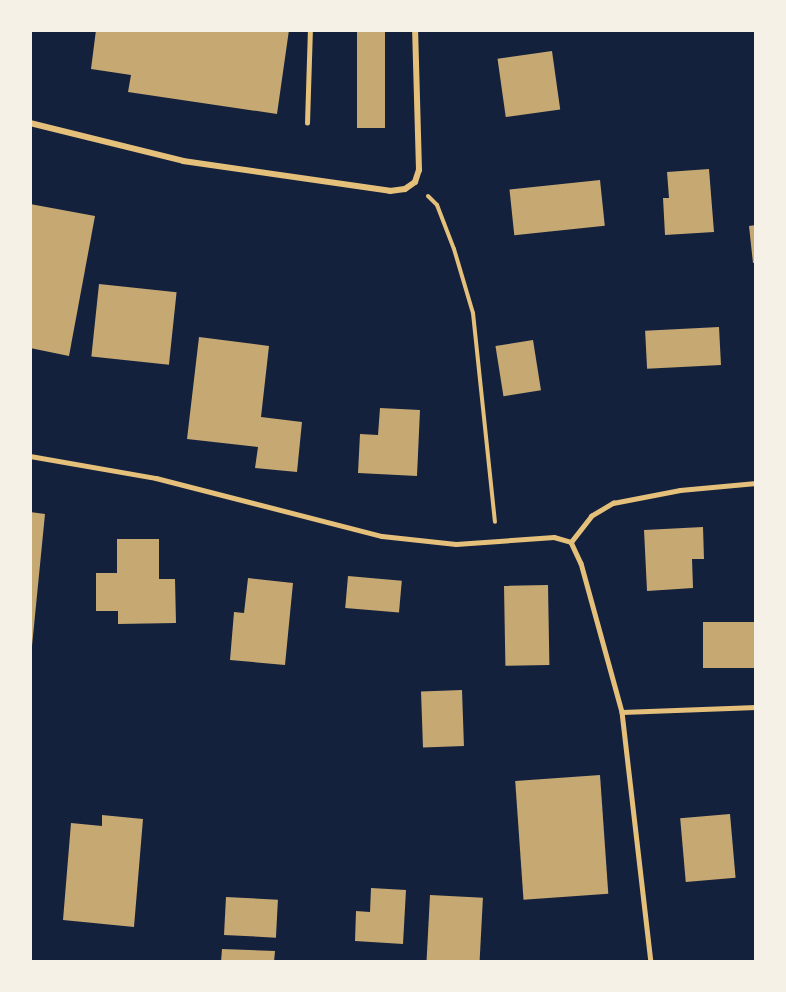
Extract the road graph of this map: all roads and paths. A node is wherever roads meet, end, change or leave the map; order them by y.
1 (310, 30) edge
2 (415, 30) edge
3 (30, 123) edge
4 (307, 123) dead end
5 (414, 183) junction
6 (30, 456) edge
7 (756, 483) edge
8 (497, 542) junction
9 (572, 542) junction
10 (756, 707) edge
11 (622, 712) junction
12 (651, 962) edge

1 - 4 lane
2 - 5 street
3 - 5 street
5 - 8 path
6 - 8 lane
7 - 9 lane
8 - 9 lane
9 - 11 lane
10 - 11 lane
11 - 12 lane

